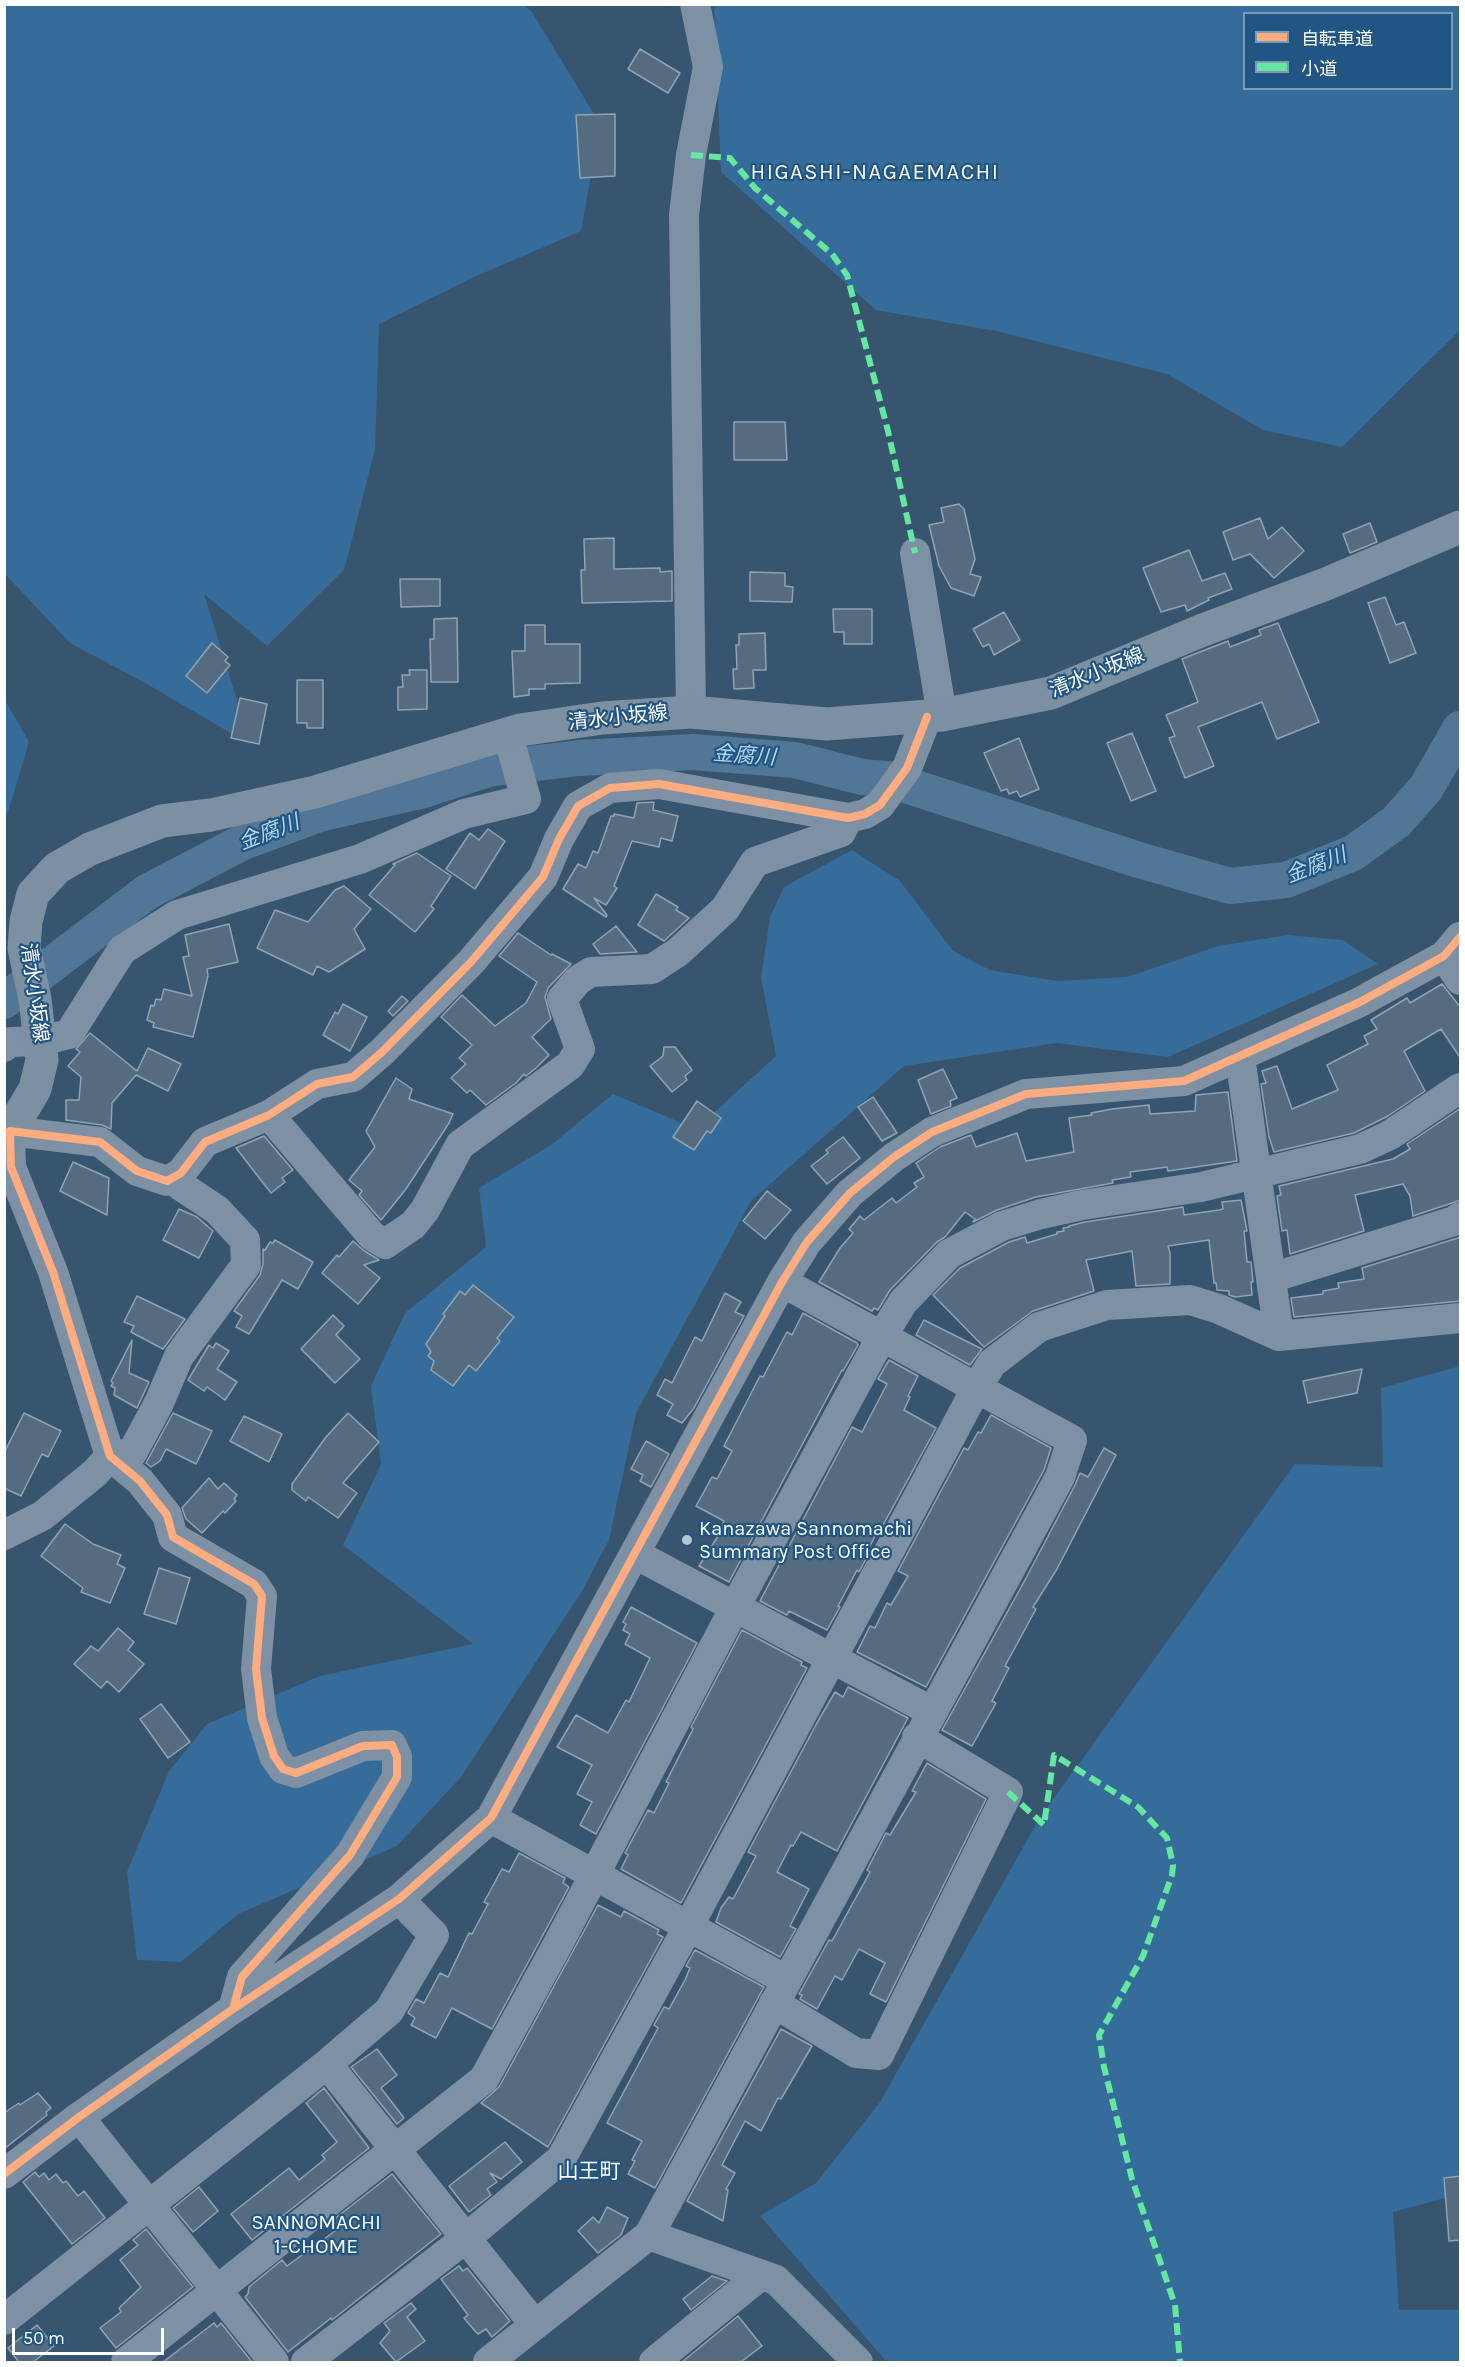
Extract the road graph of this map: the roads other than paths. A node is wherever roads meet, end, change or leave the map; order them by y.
1 (695, 4) edge
2 (1461, 527) edge
3 (915, 553) dead end
4 (691, 712) junction
5 (935, 716) junction
6 (514, 734) junction
7 (856, 816) junction
8 (1455, 957) edge
9 (41, 1033) junction
10 (4, 1047) edge
11 (1240, 1056) junction
12 (1461, 1088) edge
13 (269, 1116) junction
14 (7, 1136) edge
15 (182, 1173) junction
16 (1256, 1173) junction
17 (1461, 1217) edge
18 (1271, 1278) junction
19 (782, 1282) junction
20 (1461, 1318) edge
21 (882, 1336) junction
22 (1279, 1336) junction
23 (976, 1387) junction
24 (110, 1456) junction
25 (4, 1535) edge
26 (635, 1554) junction
27 (735, 1607) junction
28 (831, 1658) junction
29 (924, 1724) junction
30 (491, 1818) junction
31 (592, 1875) junction
32 (399, 1899) junction
33 (688, 1927) junction
34 (780, 1991) junction
35 (233, 2009) junction
36 (327, 2064) junction
37 (79, 2117) junction
38 (395, 2148) junction
39 (4, 2174) edge
40 (150, 2206) junction
41 (649, 2235) junction
42 (466, 2238) junction
43 (761, 2275) junction
44 (217, 2291) junction
45 (4, 2320) edge
46 (535, 2325) junction
47 (843, 2358) edge
48 (126, 2362) edge
49 (274, 2362) edge
50 (306, 2362) edge
51 (488, 2362) edge
52 (654, 2362) edge

1 - 4 street
2 - 5 main road, 清水小坂線
3 - 5 street
4 - 5 main road, 清水小坂線
4 - 6 main road, 清水小坂線
5 - 7 street
6 - 9 street
6 - 9 main road, 清水小坂線
7 - 13 street
7 - 13 street
8 - 11 street
9 - 10 street
9 - 14 main road, 清水小坂線
11 - 16 street
11 - 19 street
12 - 16 street
13 - 15 street
14 - 15 street
14 - 24 street
15 - 24 street
16 - 18 street
16 - 21 street
17 - 18 street
18 - 22 street
19 - 21 street
19 - 26 street
20 - 22 street
21 - 23 street
21 - 27 street
22 - 23 street
23 - 28 street
23 - 29 street
24 - 25 street
24 - 35 street
26 - 27 street
26 - 30 street
27 - 28 street
27 - 31 street
28 - 29 street
28 - 33 street
29 - 34 street
29 - 34 street
30 - 31 street
30 - 32 street
31 - 33 street
31 - 38 street
32 - 35 street
32 - 36 street
33 - 34 street
33 - 42 street
34 - 41 street
35 - 37 street
36 - 38 street
36 - 40 street
37 - 39 street
37 - 40 street
38 - 42 street
38 - 44 street
40 - 44 street
40 - 45 street
41 - 43 street
41 - 46 street
42 - 46 street
42 - 50 street
43 - 47 street
43 - 52 street
44 - 48 street
44 - 49 street
46 - 51 street

